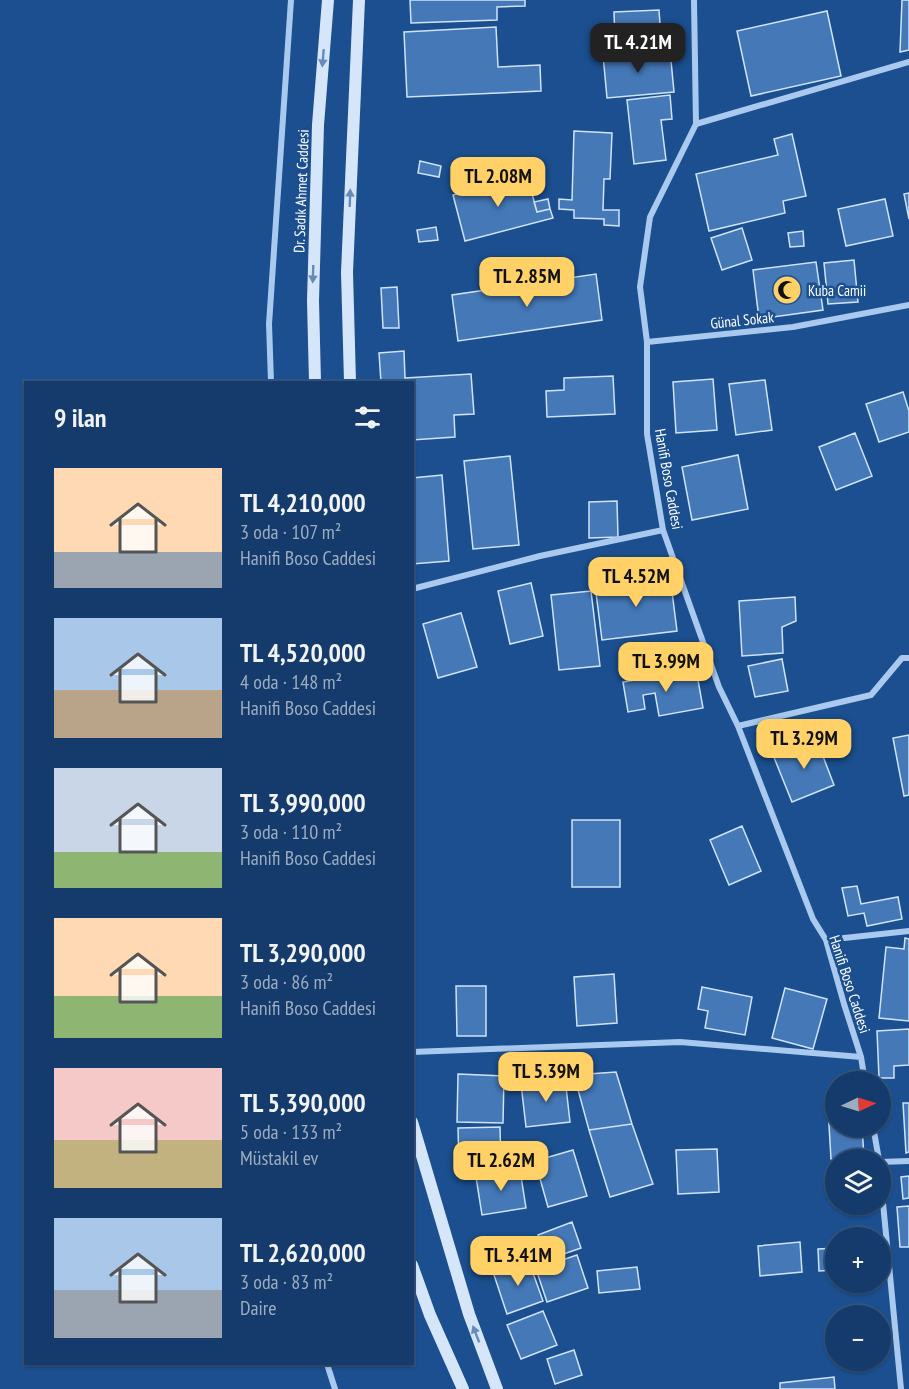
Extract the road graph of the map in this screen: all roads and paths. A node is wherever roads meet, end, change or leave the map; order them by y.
1 (291, 0) edge
2 (328, 0) edge
3 (359, 0) edge
4 (694, 0) edge
5 (909, 62) edge
6 (696, 124) junction
7 (909, 305) edge
8 (647, 342) junction
9 (271, 381) edge
10 (315, 381) edge
11 (350, 381) edge
12 (663, 530) junction
13 (414, 588) edge
14 (909, 658) edge
15 (738, 726) junction
16 (909, 931) edge
17 (826, 940) junction
18 (414, 1052) edge
19 (861, 1057) junction
20 (864, 1071) edge
21 (414, 1129) edge
22 (891, 1161) edge
23 (909, 1161) edge
24 (884, 1215) edge
25 (414, 1271) edge
26 (327, 1365) edge
27 (335, 1389) edge
28 (463, 1389) edge
29 (497, 1389) edge
30 (901, 1389) edge

1 - 9 street
2 -> 10 street, Dr. Sadık Ahmet Caddesi
11 -> 3 street
4 - 6 street, Hanifi Boso Caddesi
5 - 6 street
6 - 8 street, Hanifi Boso Caddesi
7 - 8 street, Günal Sokak
8 - 12 street, Hanifi Boso Caddesi
12 - 13 street
12 - 15 street, Hanifi Boso Caddesi
14 - 15 street
15 - 17 street, Hanifi Boso Caddesi
16 - 17 street
17 - 19 street, Hanifi Boso Caddesi
18 - 19 street
19 - 20 street, Hanifi Boso Caddesi
29 -> 21 street
22 - 23 street
24 - 30 street
25 - 28 street
26 - 27 street

